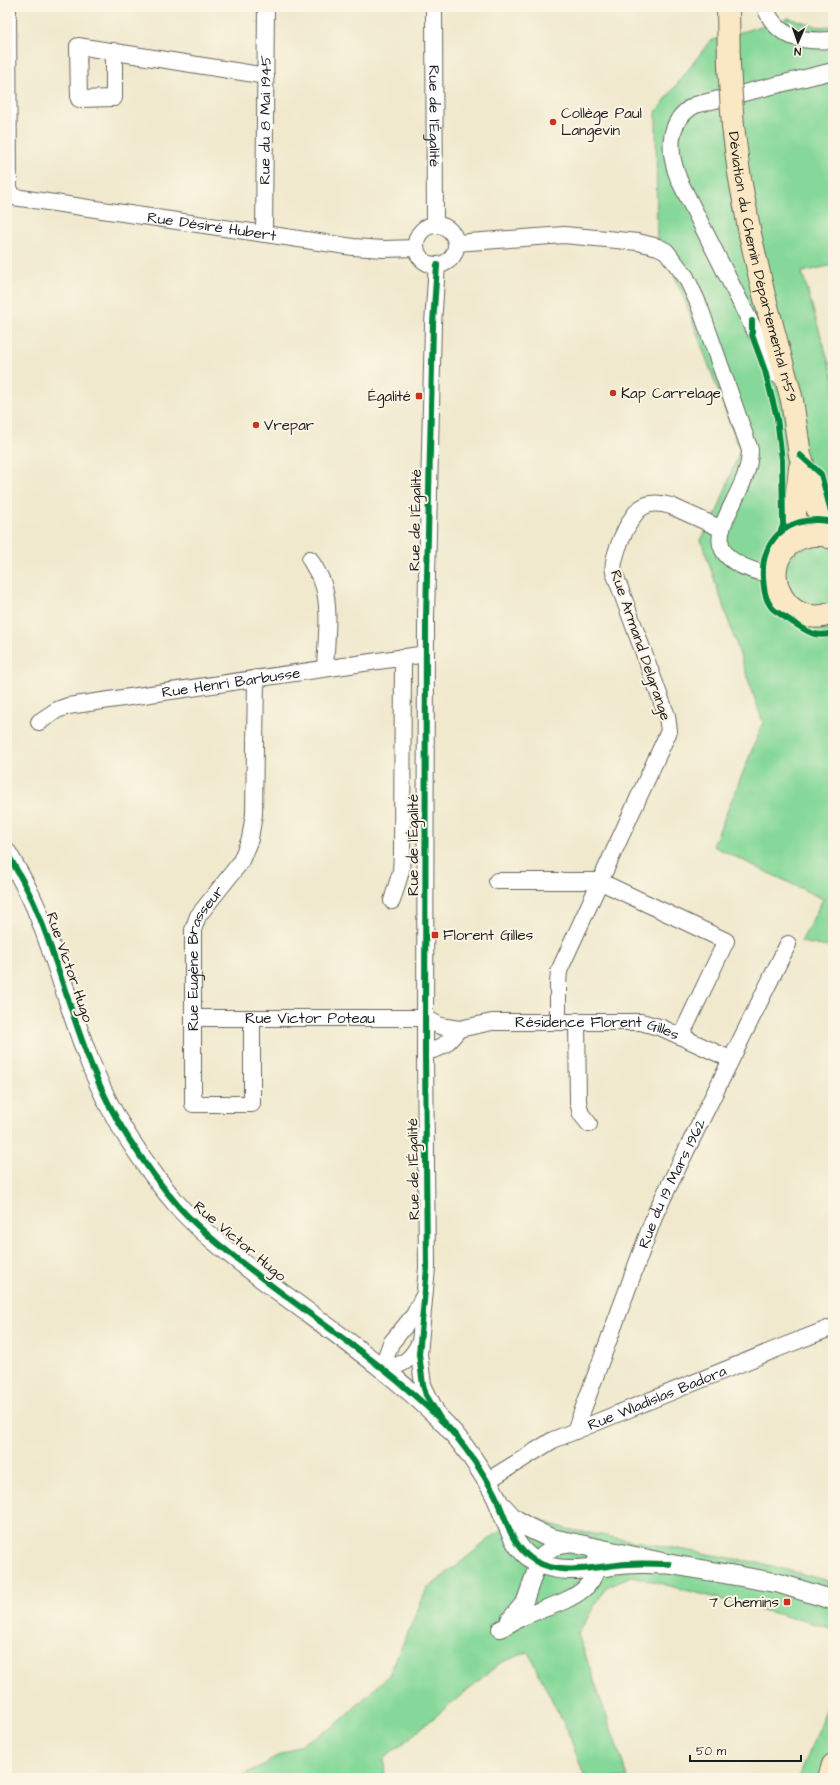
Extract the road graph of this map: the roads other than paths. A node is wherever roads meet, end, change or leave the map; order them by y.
1 (8, 7) edge
2 (266, 7) edge
3 (434, 7) edge
4 (728, 7) edge
5 (764, 7) edge
6 (833, 40) edge
7 (114, 51) dead end
8 (833, 71) edge
9 (266, 76) junction
10 (8, 196) edge
11 (435, 225) junction
12 (264, 234) junction
13 (456, 243) junction
14 (416, 248) junction
15 (438, 265) junction
16 (795, 415) junction
17 (800, 455) junction
18 (722, 530) junction
19 (831, 538) edge
20 (786, 548) junction
21 (310, 559) dead end
22 (775, 576) junction
23 (823, 615) edge
24 (833, 629) edge
25 (426, 654) junction
26 (403, 657) junction
27 (325, 668) junction
28 (256, 678) junction
29 (39, 722) dead end
30 (7, 853) edge
31 (497, 881) dead end
32 (599, 881) junction
33 (392, 901) dead end
34 (788, 944) dead end
35 (193, 1018) junction
36 (252, 1018) junction
37 (426, 1018) junction
38 (577, 1021) junction
39 (558, 1022) junction
40 (459, 1029) junction
41 (681, 1036) junction
42 (425, 1051) junction
43 (730, 1059) junction
44 (589, 1124) dead end
45 (426, 1292) junction
46 (833, 1327) edge
47 (420, 1342) junction
48 (382, 1368) junction
49 (441, 1420) junction
50 (575, 1431) junction
51 (487, 1481) junction
52 (499, 1502) junction
53 (585, 1545) junction
54 (538, 1563) junction
55 (669, 1564) junction
56 (596, 1568) junction
57 (833, 1600) edge
58 (833, 1766) edge
59 (829, 1778) edge

1 - 10 street
2 - 9 street, Rue du 8 Mai 1945
3 - 11 street, Rue de l'Égalité
4 - 16 main road, Déviation du Chemin Départemental n°59, bridge
5 - 6 street
7 - 9 street
8 - 16 street
9 - 12 street, Rue du 8 Mai 1945
10 - 12 street, Rue Désiré Hubert
11 - 13 street
11 - 14 street
12 - 14 street, Rue Désiré Hubert
13 - 15 street
13 - 18 street
14 - 15 street
15 - 25 street, Rue de l'Égalité
16 - 17 main road, Déviation du Chemin Départemental n°59
17 - 19 main road, Déviation du Chemin Départemental n°59
17 - 20 main road, Déviation du Chemin Départemental n°59
18 - 22 street
18 - 32 street, Rue Armand Delgrange
19 - 20 main road
20 - 22 main road, Déviation du Chemin Départemental n°59
21 - 27 street
22 - 23 main road
23 - 24 main road
25 - 26 street, Rue Henri Barbusse
25 - 37 street, Rue de l'Égalité
26 - 27 street, Rue Henri Barbusse
26 - 33 street
27 - 28 street, Rue Henri Barbusse
28 - 29 street, Rue Henri Barbusse
28 - 35 street, Rue Eugène Brasseur
30 - 48 street, Rue Victor Hugo
31 - 32 street
32 - 39 street, Rue Armand Delgrange
32 - 41 street
34 - 43 street, Rue du 19 Mars 1962
35 - 36 street, Rue Victor Poteau
35 - 36 street, Rue Eugène Brasseur
36 - 37 street, Rue Victor Poteau
37 - 40 street, Résidence Florent Gilles
37 - 42 street, Rue de l'Égalité
38 - 39 street, Résidence Florent Gilles
38 - 41 street, Résidence Florent Gilles
38 - 44 street
39 - 40 street, Résidence Florent Gilles
40 - 42 street
41 - 43 street, Résidence Florent Gilles
42 - 45 street, Rue de l'Égalité
43 - 50 street, Rue du 19 Mars 1962
45 - 47 street, Rue de l'Égalité
45 - 48 street, Rue de l'Égalité
46 - 50 street, Rue Wladislas Badora
47 - 48 street, Rue de l'Égalité
47 - 49 street, Rue de l'Égalité
48 - 49 street, Rue Victor Hugo
49 - 51 street, Rue Victor Hugo
50 - 51 street, Rue Wladislas Badora
51 - 52 street, Rue Victor Hugo
52 - 53 street
52 - 54 street
53 - 54 street
53 - 55 street
53 - 56 street
54 - 56 street
54 - 56 street
55 - 56 street
55 - 57 street
58 - 59 main road

